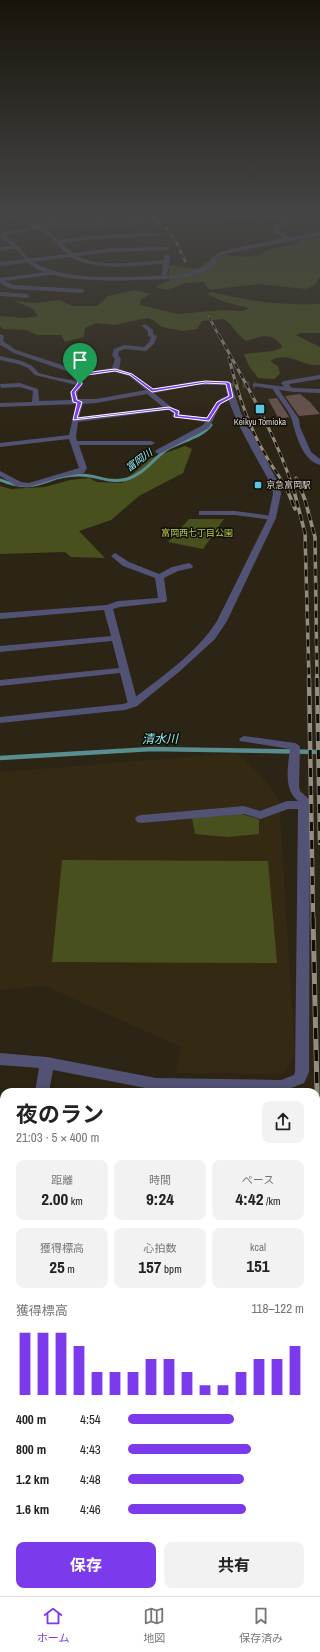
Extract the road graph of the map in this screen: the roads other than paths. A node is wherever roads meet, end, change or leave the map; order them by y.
1 (39, 288) edge
2 (82, 291) dead end
3 (0, 294) edge
4 (27, 296) dead end
5 (145, 326) dead end
6 (1, 336) edge
7 (1, 358) edge
8 (115, 370) junction
9 (78, 375) junction
10 (320, 377) edge
11 (80, 384) junction
12 (255, 385) tunnel mouth
13 (1, 386) edge
14 (275, 388) junction
15 (289, 389) junction
16 (151, 391) junction
17 (320, 391) edge
18 (231, 397) junction
19 (77, 402) junction
20 (35, 403) junction
21 (0, 405) edge
22 (169, 408) junction
23 (75, 420) junction
24 (209, 420) junction
25 (74, 440) junction
26 (151, 443) dead end
27 (0, 445) edge
28 (158, 452) dead end
29 (320, 463) edge
30 (0, 473) edge
31 (202, 512) dead end
32 (272, 518) junction
33 (115, 556) dead end
34 (188, 566) dead end
35 (159, 577) junction
36 (108, 608) junction
37 (0, 616) edge
38 (116, 638) junction
39 (0, 649) edge
40 (124, 670) junction
41 (0, 683) edge
42 (132, 704) junction
43 (0, 720) edge
44 (244, 739) dead end
45 (304, 805) junction
46 (141, 819) dead end
47 (0, 1059) edge
48 (47, 1063) junction
49 (43, 1088) edge
50 (156, 1088) edge
51 (266, 1088) edge

1 - 2 street
3 - 4 street
5 - 8 street
6 - 9 street
7 - 11 street
8 - 9 street
8 - 16 street
9 - 11 street
10 - 15 street
11 - 19 street
12 - 14 street
13 - 20 street
14 - 15 street
14 - 29 street
15 - 17 street
16 - 18 street
16 - 19 street
16 - 22 street
18 - 24 street
18 - 32 street
19 - 20 street
19 - 23 street
20 - 21 street
22 - 23 street
22 - 24 street
23 - 25 street
24 - 28 street
25 - 26 street
25 - 27 street
25 - 30 street
31 - 32 street
32 - 42 street
33 - 35 street
34 - 35 street
35 - 36 street
36 - 37 street
36 - 38 street
38 - 39 street
38 - 40 street
40 - 41 street
40 - 42 street
42 - 43 street
44 - 45 street
45 - 46 street
45 - 51 street
47 - 48 street
48 - 49 street
48 - 50 street

